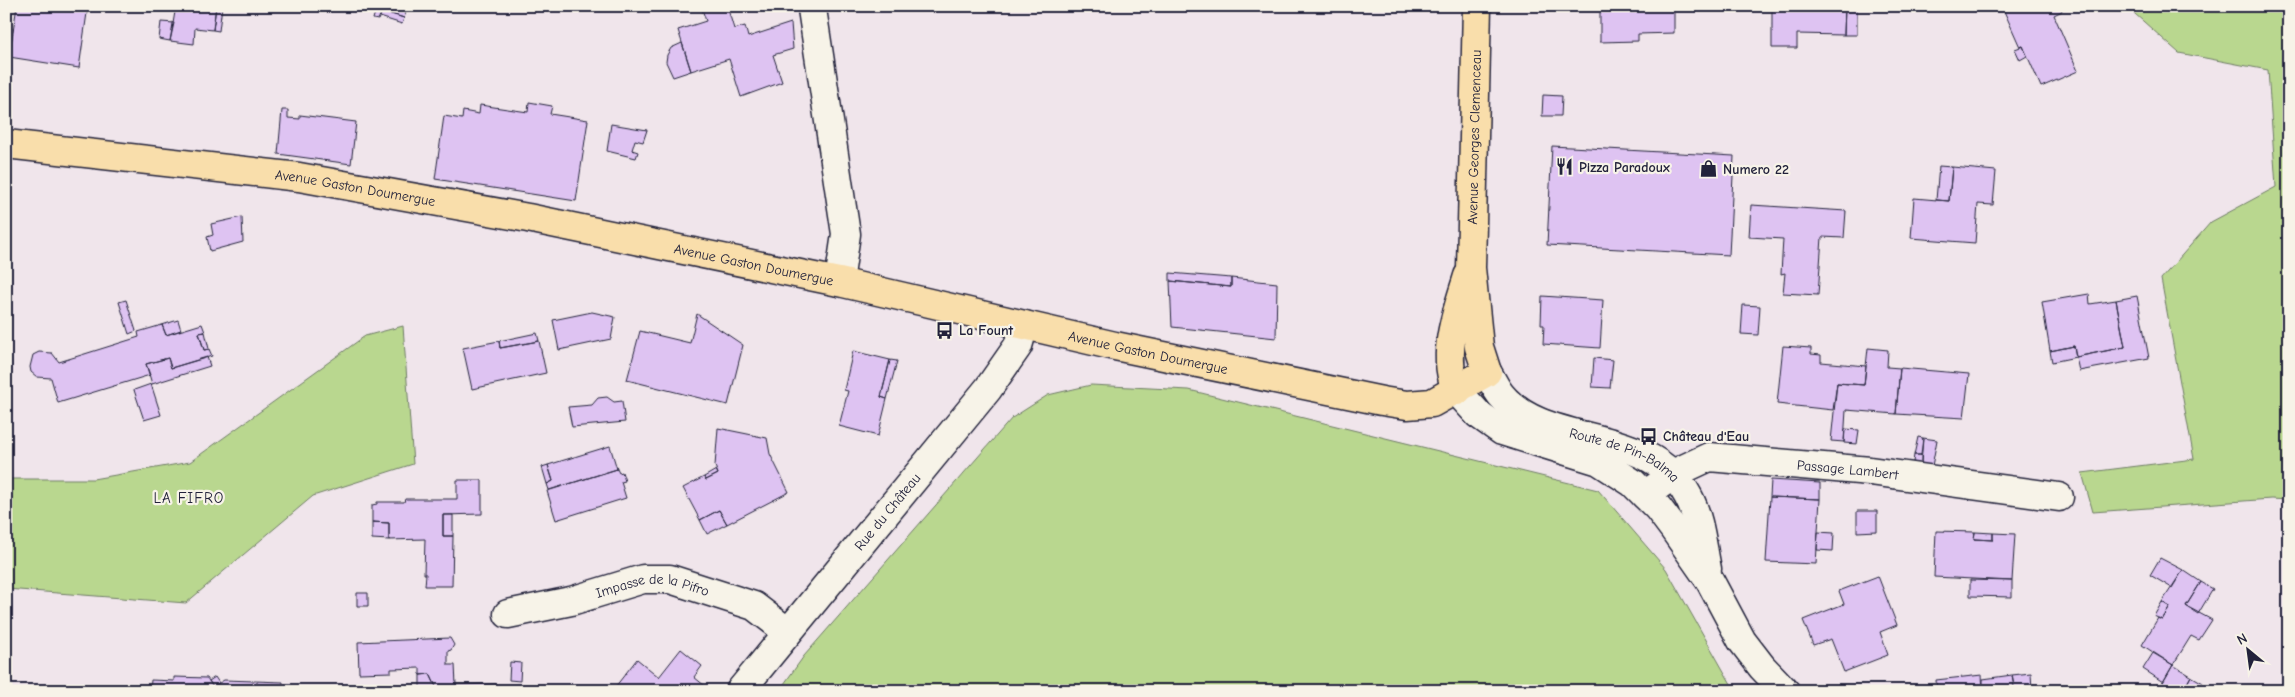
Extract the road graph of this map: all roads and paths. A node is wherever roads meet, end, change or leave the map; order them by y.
1 (1477, 6) edge
2 (812, 9) dead end
3 (6, 144) edge
4 (1471, 268) junction
5 (839, 282) junction
6 (1024, 325) junction
7 (1487, 372) junction
8 (1458, 391) junction
9 (1672, 476) junction
10 (1645, 495) junction
11 (2059, 498) dead end
12 (1710, 581) junction
13 (508, 614) dead end
14 (788, 632) junction
15 (740, 691) edge
16 (1785, 691) edge

1 - 4 main road, Avenue Georges Clemenceau
2 - 5 street
3 - 5 main road, Avenue Gaston Doumergue
4 - 7 main road, Avenue Georges Clemenceau
4 - 8 main road, Avenue Georges Clemenceau
5 - 6 main road, Avenue Gaston Doumergue
6 - 8 main road, Avenue Gaston Doumergue
6 - 14 street, Rue du Château
7 - 8 main road, Avenue Gaston Doumergue
7 - 9 street, Route de Pin-Balma
8 - 10 street, Route de Pin-Balma
9 - 10 street, Passage Lambert
9 - 11 street, Passage Lambert
9 - 12 street, Route de Pin-Balma
10 - 12 street, Route de Pin-Balma
12 - 16 street, Route de Pin-Balma
13 - 14 street, Impasse de la Pifro
14 - 15 street, Rue du Château

